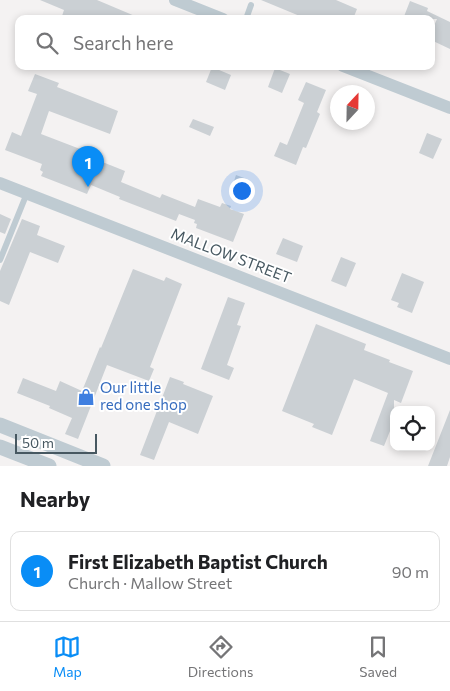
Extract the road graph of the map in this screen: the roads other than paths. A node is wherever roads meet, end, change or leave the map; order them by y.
1 (175, 0) edge
2 (251, 5) dead end
3 (213, 15) edge
4 (247, 15) edge
5 (354, 70) edge
6 (450, 108) edge
7 (0, 183) edge
8 (27, 193) junction
9 (0, 260) edge
10 (450, 359) edge
11 (0, 426) edge
12 (0, 446) edge
13 (95, 464) edge
14 (49, 466) edge

1 - 3 street
2 - 4 lane
5 - 6 street
7 - 8 street, MALLOW STREET
8 - 9 lane
8 - 10 street, MALLOW STREET
11 - 13 street
12 - 14 street

